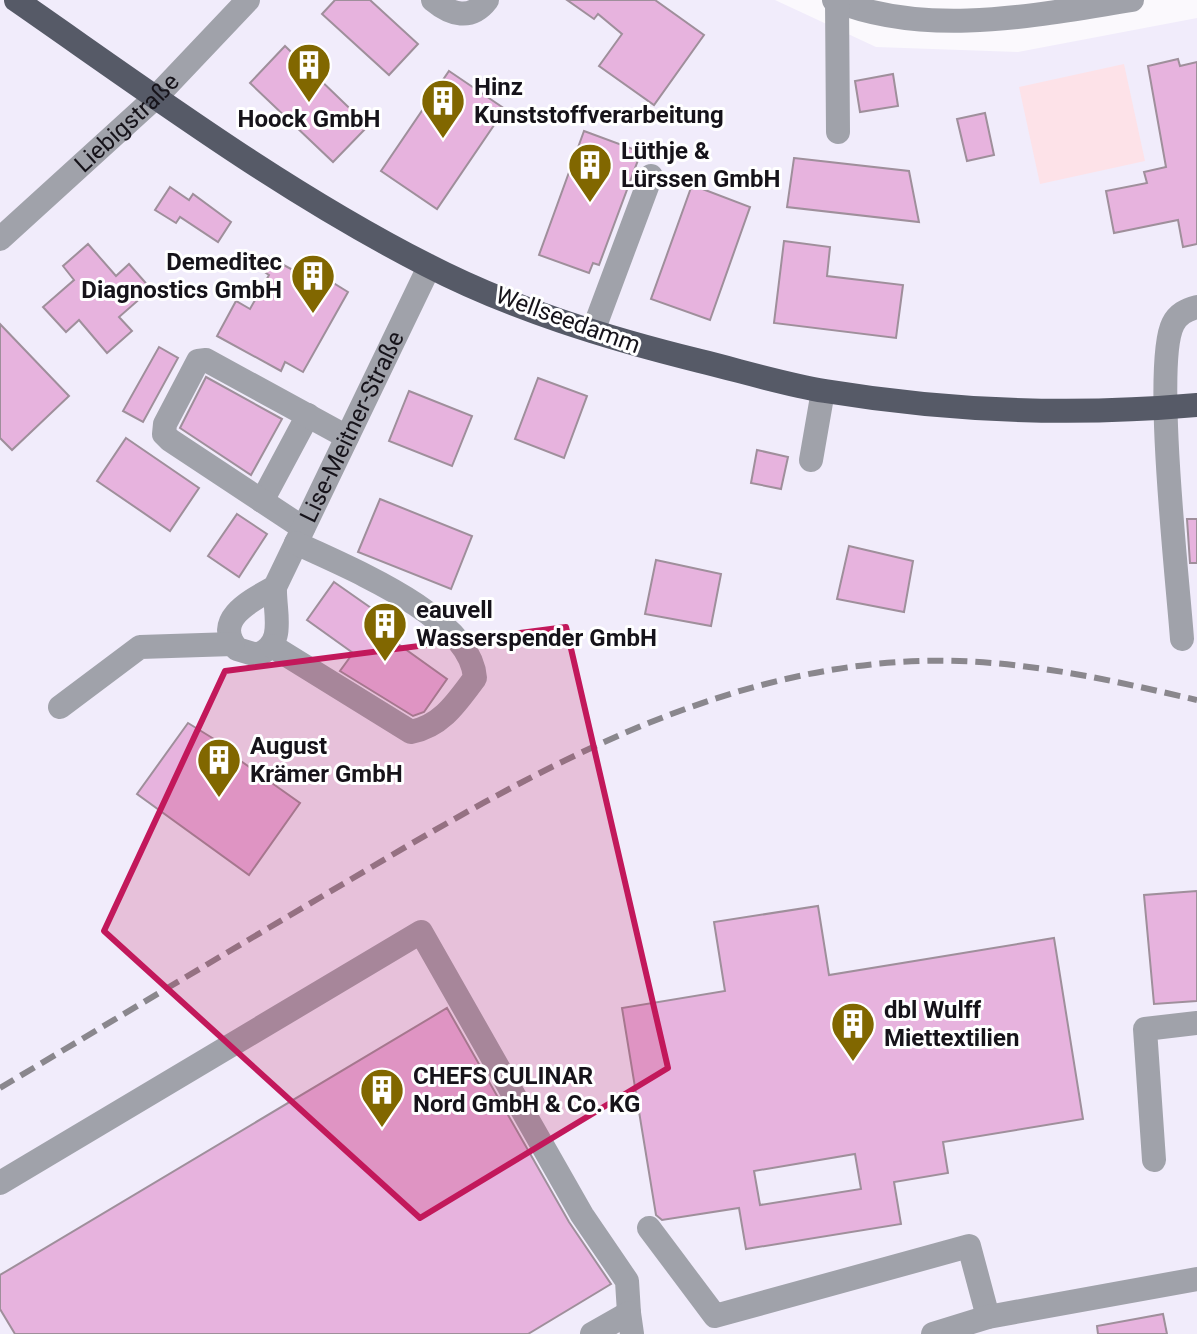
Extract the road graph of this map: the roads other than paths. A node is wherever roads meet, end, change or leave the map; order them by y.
1 (16, 0) edge
2 (248, 0) edge
3 (433, 0) edge
4 (487, 0) edge
5 (836, 0) edge
6 (1132, 0) edge
7 (156, 97) junction
8 (838, 132) dead end
9 (651, 176) dead end
10 (0, 239) edge
11 (429, 267) junction
12 (1197, 307) edge
13 (593, 331) junction
14 (823, 391) junction
15 (1197, 405) edge
16 (1167, 408) junction
17 (308, 415) junction
18 (347, 437) junction
19 (811, 460) dead end
20 (262, 501) junction
21 (300, 535) junction
22 (275, 587) junction
23 (1182, 639) dead end
24 (233, 644) junction
25 (272, 646) junction
26 (60, 707) dead end
27 (1197, 1023) edge
28 (1154, 1160) dead end
29 (0, 1183) edge
30 (649, 1228) dead end
31 (1197, 1279) edge
32 (988, 1317) junction
33 (631, 1323) edge
34 (592, 1334) edge
35 (933, 1334) edge

1 - 7 main road, Wellseedamm
2 - 7 street, Liebigstraße
3 - 4 street
5 - 6 street
5 - 8 street
7 - 10 street, Liebigstraße
7 - 11 main road, Wellseedamm
9 - 13 street
11 - 13 main road, Wellseedamm
11 - 18 street, Lise-Meitner-Straße
12 - 16 street
13 - 14 main road, Wellseedamm
14 - 16 main road, Wellseedamm
14 - 19 street
15 - 16 main road, Wellseedamm
16 - 23 street
17 - 18 street
17 - 20 street
17 - 20 street
18 - 21 street, Lise-Meitner-Straße
20 - 21 street
21 - 22 street, Lise-Meitner-Straße
21 - 25 street
22 - 24 street
22 - 25 street, Lise-Meitner-Straße
24 - 25 street
24 - 26 street
27 - 28 street
29 - 33 street
30 - 32 street
31 - 32 street
32 - 35 street
33 - 34 street

